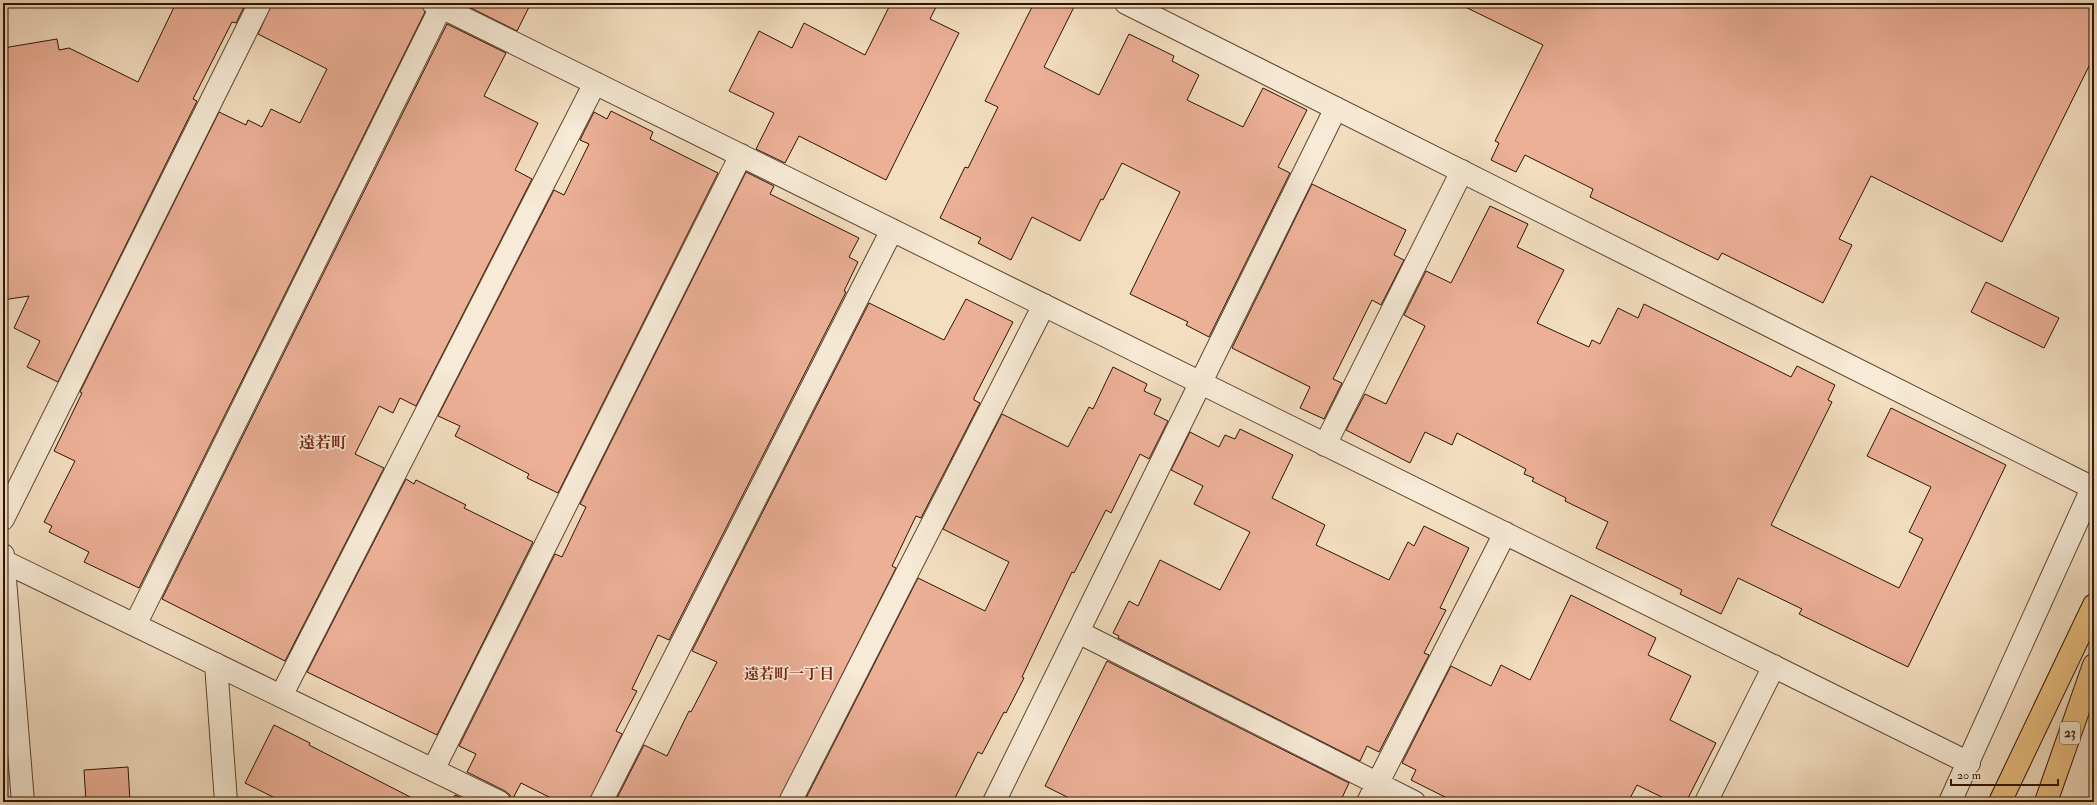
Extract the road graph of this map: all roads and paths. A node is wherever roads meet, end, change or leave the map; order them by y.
1 (260, 3) edge
2 (1126, 3) edge
3 (439, 4) edge
4 (595, 83) junction
5 (1336, 108) junction
6 (741, 155) junction
7 (1462, 171) junction
8 (892, 230) junction
9 (1044, 305) junction
10 (1201, 382) junction
11 (1326, 445) junction
12 (2094, 486) edge
13 (3, 519) edge
14 (1505, 533) junction
15 (3, 559) edge
16 (2094, 605) edge
17 (134, 624) junction
18 (1078, 632) junction
19 (216, 664) junction
20 (2094, 665) edge
21 (1774, 666) junction
22 (281, 696) junction
23 (1969, 763) junction
24 (433, 770) junction
25 (1373, 793) edge
26 (23, 802) edge
27 (226, 802) edge
28 (499, 802) edge
29 (601, 802) edge
30 (790, 802) edge
31 (994, 802) edge
32 (1414, 802) edge
33 (1706, 802) edge
34 (1950, 802) edge
35 (2000, 802) edge
36 (2046, 802) edge

1 - 13 street
2 - 5 street
3 - 4 street
3 - 17 street
4 - 6 street
4 - 22 street
5 - 7 street
5 - 10 street
6 - 8 street
6 - 24 street
7 - 11 street
7 - 12 street
8 - 9 street
8 - 29 street
9 - 10 street
9 - 30 street
10 - 11 street
10 - 18 street
11 - 14 street
12 - 23 street
14 - 21 street
14 - 25 street
15 - 17 street
15 - 26 street
16 - 35 highway
17 - 19 street
18 - 25 street
18 - 31 street
19 - 22 street
19 - 27 street
20 - 36 highway, 23
21 - 23 street
21 - 33 street
22 - 24 street
23 - 34 street
24 - 28 street
25 - 32 street

